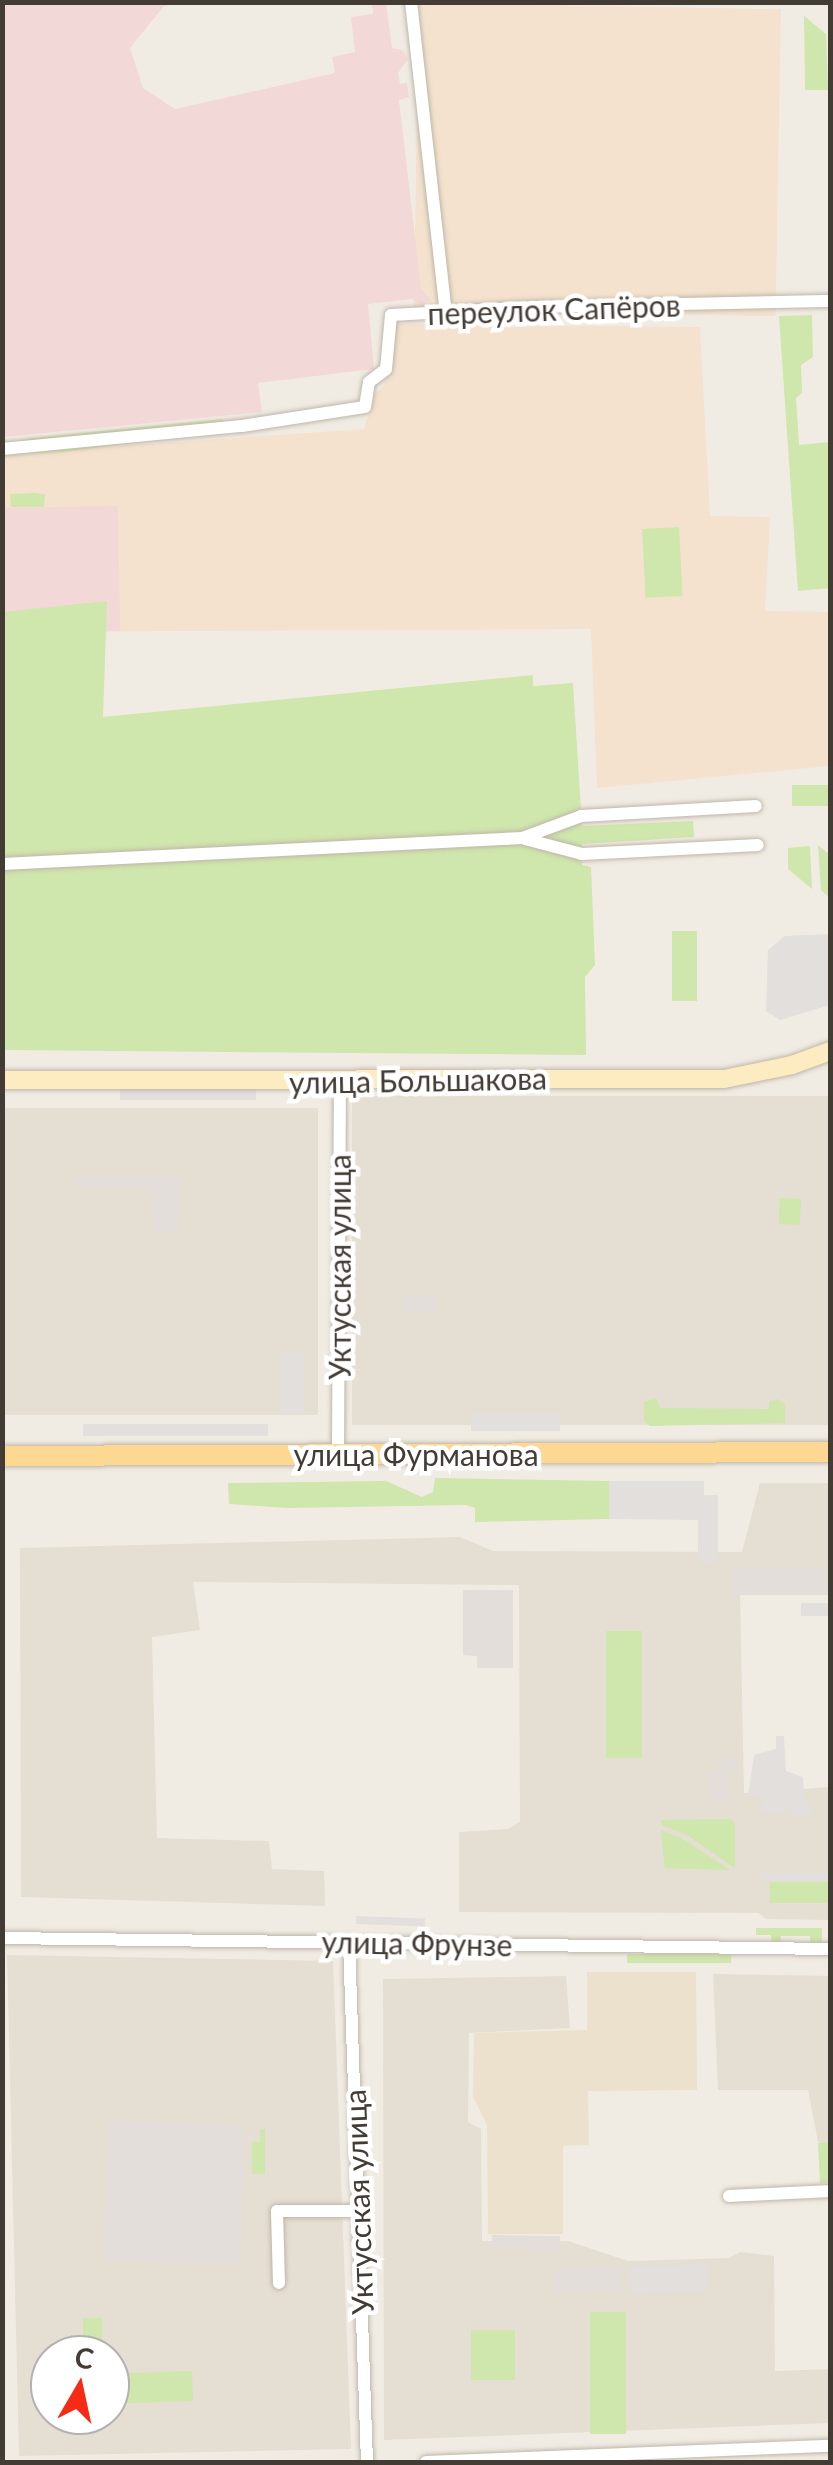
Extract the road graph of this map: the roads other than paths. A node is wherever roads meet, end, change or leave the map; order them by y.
1 (411, 4) edge
2 (830, 302) edge
3 (446, 313) junction
4 (2, 449) edge
5 (756, 806) dead end
6 (522, 838) junction
7 (758, 844) dead end
8 (2, 864) edge
9 (830, 1051) edge
10 (2, 1080) edge
11 (340, 1082) junction
12 (830, 1452) edge
13 (338, 1453) junction
14 (2, 1456) edge
15 (2, 1938) edge
16 (349, 1942) junction
17 (830, 1949) edge
18 (830, 2190) edge
19 (729, 2196) dead end
20 (358, 2211) junction
21 (279, 2284) dead end
22 (830, 2446) edge
23 (367, 2462) edge
24 (426, 2462) edge

1 - 3 street
2 - 3 street, переулок Сапёров
3 - 4 street, переулок Сапёров
5 - 6 street
6 - 7 street
6 - 8 street
9 - 11 street, улица Большакова
10 - 11 street, улица Большакова
11 - 13 street, Уктусская улица
12 - 13 main road, улица Фурманова
13 - 14 main road, улица Фурманова
15 - 16 street, улица Фрунзе
16 - 17 street, улица Фрунзе
16 - 20 street, Уктусская улица
18 - 19 street
20 - 21 street
20 - 23 street, Уктусская улица
22 - 24 street

